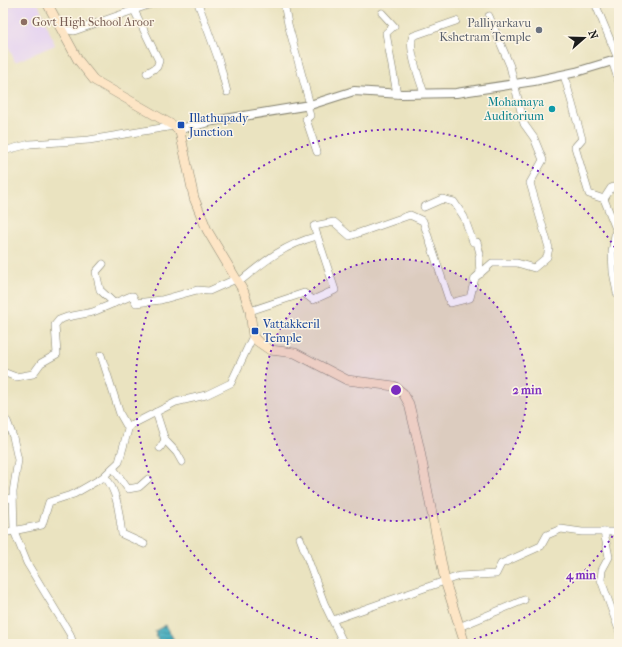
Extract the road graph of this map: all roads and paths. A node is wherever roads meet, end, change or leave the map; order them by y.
1 (47, 3) edge
2 (154, 3) edge
3 (198, 3) edge
4 (284, 3) edge
5 (595, 3) edge
6 (134, 10) junction
7 (382, 12) dead end
8 (489, 16) dead end
9 (456, 21) dead end
10 (61, 29) junction
11 (616, 60) edge
12 (147, 73) dead end
13 (564, 75) junction
14 (619, 82) edge
15 (513, 84) junction
16 (227, 92) dead end
17 (397, 94) junction
18 (424, 94) junction
19 (308, 105) junction
20 (177, 129) junction
21 (3, 151) edge
22 (317, 152) dead end
23 (619, 184) edge
24 (604, 199) junction
25 (424, 207) dead end
26 (317, 236) junction
27 (103, 264) dead end
28 (480, 274) junction
29 (237, 281) junction
30 (617, 293) dead end
31 (114, 303) junction
32 (250, 311) junction
33 (253, 336) junction
34 (101, 355) dead end
35 (3, 372) edge
36 (156, 412) junction
37 (3, 421) edge
38 (128, 428) junction
39 (7, 430) edge
40 (165, 440) junction
41 (160, 448) dead end
42 (182, 462) dead end
43 (113, 468) junction
44 (102, 478) junction
45 (148, 479) dead end
46 (13, 498) junction
47 (3, 499) edge
48 (14, 531) junction
49 (604, 532) junction
50 (619, 532) edge
51 (3, 533) edge
52 (300, 538) dead end
53 (144, 544) dead end
54 (445, 581) junction
55 (524, 600) dead end
56 (332, 620) junction
57 (459, 627) junction
58 (619, 630) edge
59 (73, 644) edge
60 (344, 644) edge
61 (465, 644) edge

1 - 10 main road
2 - 6 street
3 - 16 street
4 - 19 street
5 - 11 street
6 - 10 street
6 - 12 street
7 - 17 street
8 - 15 street
9 - 18 street
10 - 20 main road
11 - 13 street
11 - 14 street
13 - 15 street
13 - 24 street
15 - 18 street
15 - 28 street
17 - 18 street
17 - 19 street
19 - 20 street
19 - 22 street
20 - 21 street
20 - 29 main road
23 - 24 street
24 - 30 street
25 - 28 street
26 - 28 street
26 - 29 street
26 - 32 street
27 - 31 street
29 - 31 street
29 - 32 main road
31 - 35 street
32 - 33 main road
33 - 36 street
33 - 54 main road
34 - 38 street
36 - 38 street
36 - 40 street
37 - 39 street
38 - 43 street
39 - 46 street
40 - 41 street
40 - 42 street
43 - 44 street
43 - 45 street
44 - 48 street
44 - 53 street
46 - 47 street
46 - 48 street
48 - 51 street
48 - 59 street
49 - 50 street
49 - 54 street
49 - 58 street
52 - 56 street
54 - 56 street
54 - 57 main road
55 - 57 street
56 - 60 street
57 - 61 main road

